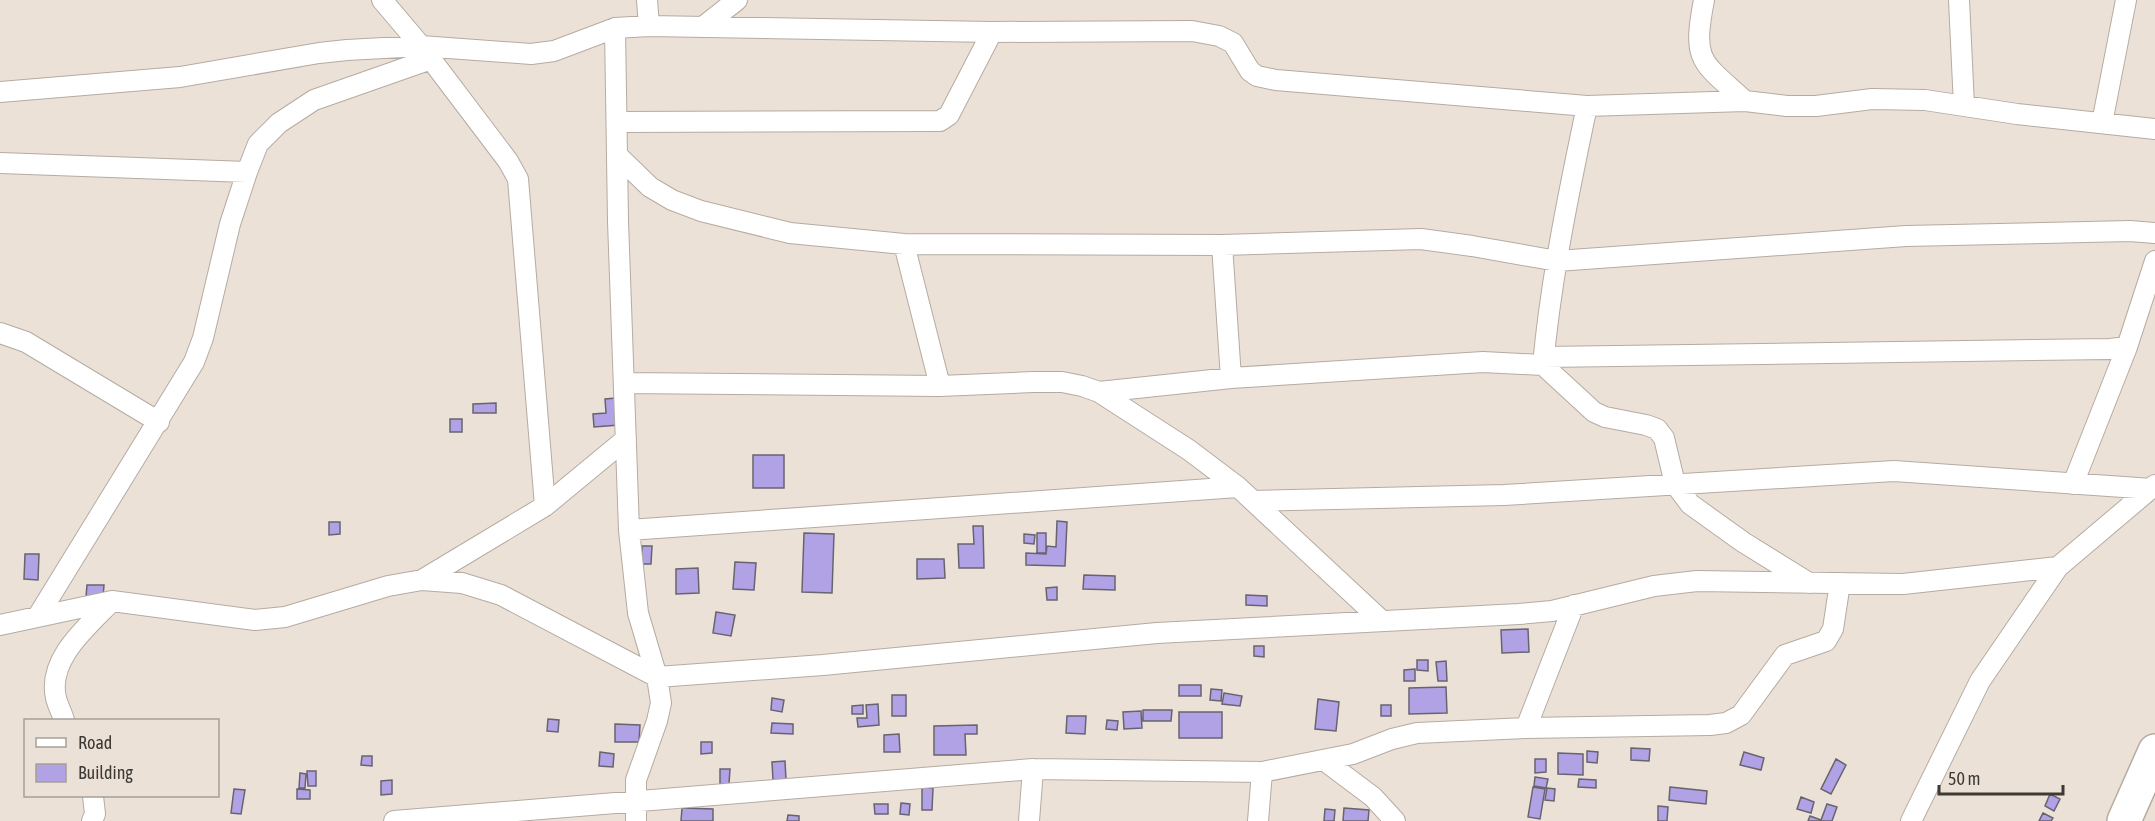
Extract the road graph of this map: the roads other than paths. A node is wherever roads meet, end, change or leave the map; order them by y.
1 (382, 0) edge
2 (646, 0) edge
3 (737, 0) edge
4 (1704, 0) edge
5 (1959, 0) edge
6 (2126, 0) edge
7 (649, 26) junction
8 (704, 26) junction
9 (615, 28) junction
10 (992, 32) junction
11 (426, 52) junction
12 (0, 92) edge
13 (1745, 101) junction
14 (1587, 106) junction
15 (1964, 106) junction
16 (617, 122) junction
17 (2102, 123) junction
18 (2155, 129) edge
19 (617, 155) junction
20 (0, 163) edge
21 (247, 172) junction
22 (2155, 233) edge
23 (904, 244) junction
24 (1222, 245) junction
25 (1557, 261) junction
26 (2155, 261) edge
27 (0, 333) edge
28 (2127, 347) junction
29 (1544, 361) junction
30 (1232, 378) junction
31 (624, 384) junction
32 (940, 386) junction
33 (1099, 392) junction
34 (159, 422) junction
35 (626, 439) junction
36 (1675, 484) junction
37 (2073, 484) junction
38 (1238, 487) junction
39 (2153, 487) edge
40 (1253, 501) junction
41 (545, 506) junction
42 (629, 530) junction
43 (2058, 567) junction
44 (422, 580) junction
45 (1809, 583) junction
46 (1840, 583) junction
47 (112, 601) junction
48 (1574, 605) junction
49 (38, 616) junction
50 (1382, 621) junction
51 (0, 625) edge
52 (657, 677) junction
53 (64, 719) edge
54 (1526, 728) junction
55 (2155, 751) edge
56 (1324, 761) junction
57 (1033, 769) junction
58 (1262, 772) junction
59 (93, 797) edge
60 (635, 811) edge
61 (92, 821) edge
62 (394, 821) edge
63 (1029, 821) edge
64 (1258, 821) edge
65 (1395, 821) edge
66 (1911, 821) edge
67 (2124, 821) edge

1 - 11 street
2 - 7 street
3 - 8 street
4 - 13 street
5 - 15 street
6 - 17 street
7 - 8 street
7 - 9 street
8 - 10 street
9 - 11 street
9 - 16 street
10 - 14 street
10 - 16 street
11 - 12 street
11 - 21 street
11 - 41 street
13 - 14 street
13 - 15 street
14 - 25 street
15 - 17 street
16 - 19 street
17 - 18 street
19 - 23 street
19 - 31 street
20 - 21 street
21 - 34 street
22 - 25 street
23 - 24 street
23 - 32 street
24 - 25 street
24 - 30 street
25 - 29 street
26 - 28 street
27 - 34 street
28 - 29 street
28 - 37 street
29 - 30 street
29 - 36 street
30 - 33 street
31 - 32 street
31 - 35 street
32 - 33 street
33 - 38 street
34 - 49 street
35 - 41 street
35 - 42 street
36 - 37 street
36 - 40 street
36 - 45 street
37 - 39 street
38 - 40 street
38 - 42 street
39 - 43 street
40 - 50 street
41 - 44 street
42 - 52 street
43 - 46 street
43 - 66 street
44 - 47 street
44 - 52 street
45 - 46 street
45 - 48 street
46 - 54 street
47 - 49 street
47 - 53 street
48 - 50 street
48 - 54 street
49 - 51 street
50 - 52 street
52 - 60 street
54 - 56 street
55 - 67 highway
56 - 58 street
56 - 65 street
57 - 58 street
57 - 60 street
57 - 63 street
58 - 64 street
59 - 61 street
60 - 62 street

